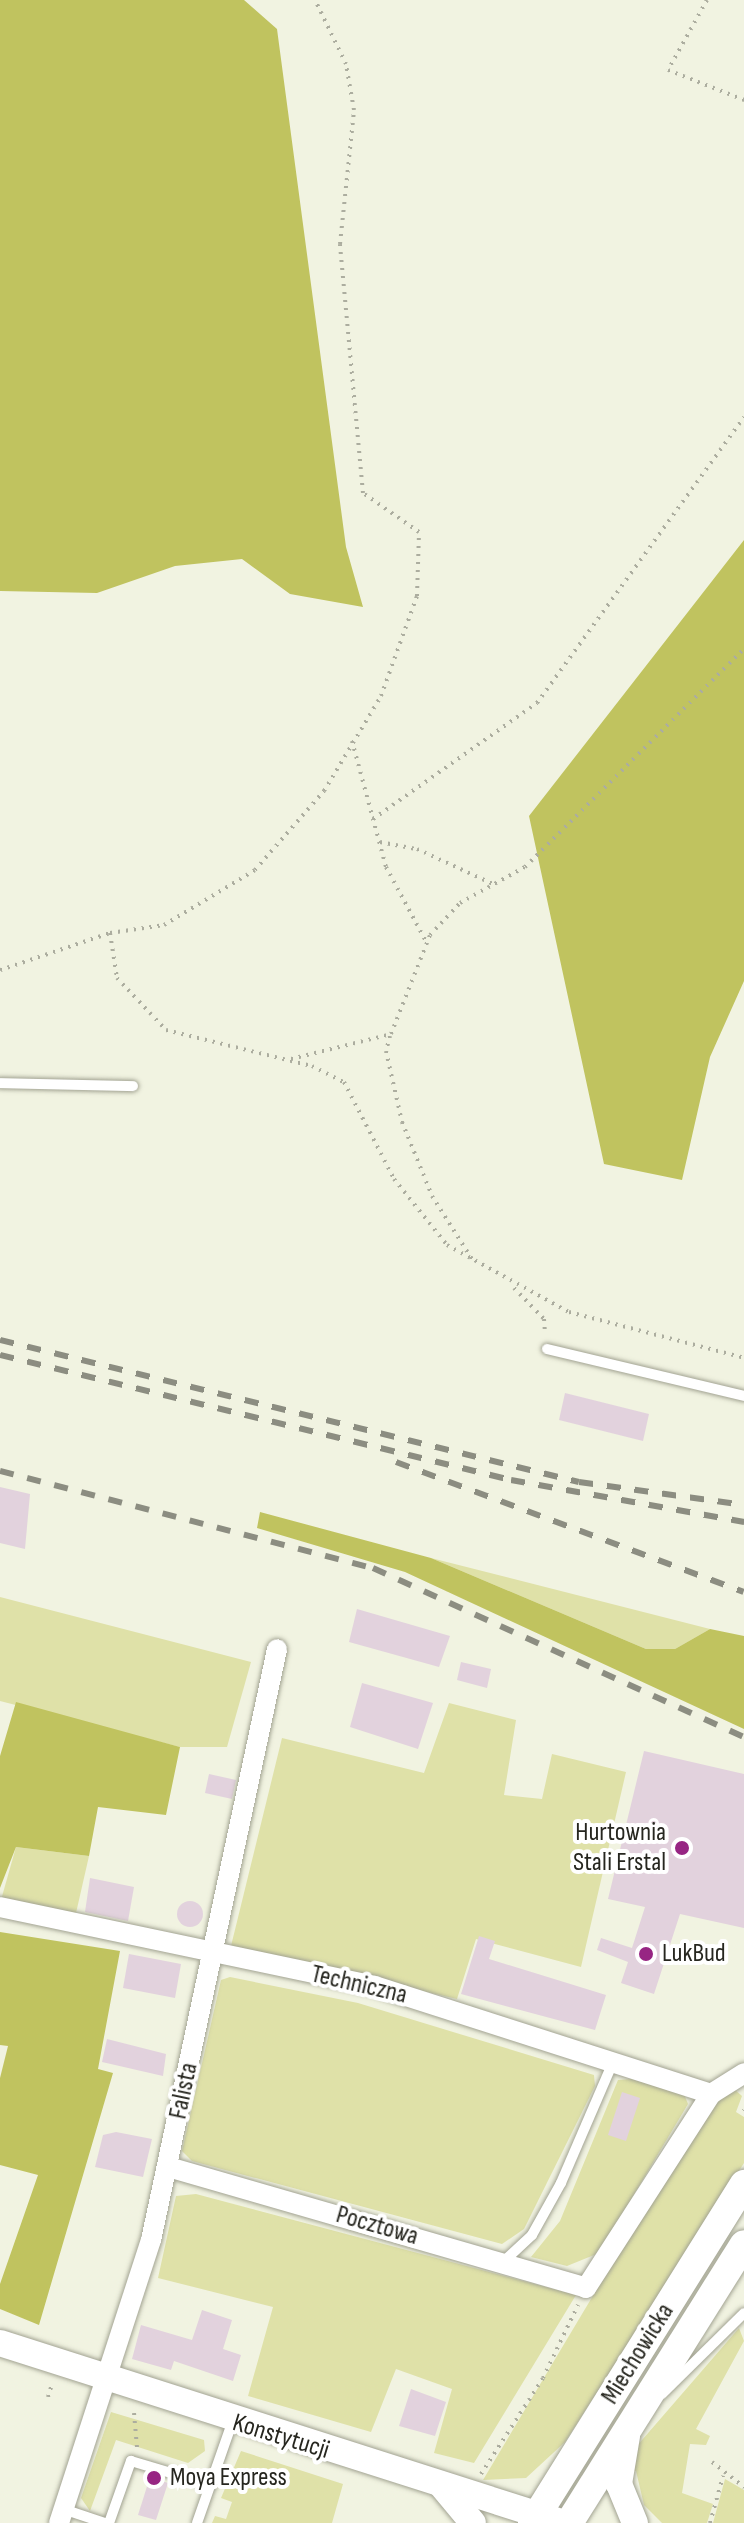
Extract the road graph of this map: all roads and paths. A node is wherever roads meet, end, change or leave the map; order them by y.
1 (315, 0) edge
2 (707, 0) edge
3 (744, 100) edge
4 (744, 417) edge
5 (744, 649) edge
6 (352, 741) junction
7 (373, 819) junction
8 (379, 842) junction
9 (493, 884) junction
10 (110, 933) junction
11 (427, 943) junction
12 (0, 970) edge
13 (391, 1034) junction
14 (288, 1060) junction
15 (0, 1083) edge
16 (133, 1086) dead end
17 (473, 1261) junction
18 (512, 1285) junction
19 (547, 1349) joint
20 (744, 1358) edge
21 (744, 1396) edge
22 (277, 1649) dead end
23 (0, 1907) edge
24 (213, 1954) junction
25 (614, 2060) junction
26 (744, 2073) edge
27 (711, 2094) junction
28 (168, 2167) junction
29 (744, 2184) edge
30 (744, 2244) edge
31 (502, 2263) junction
32 (586, 2288) junction
33 (744, 2313) edge
34 (0, 2343) edge
35 (106, 2381) junction
36 (134, 2413) dead end
37 (232, 2423) junction
38 (632, 2423) junction
39 (138, 2460) junction
40 (712, 2462) dead end
41 (480, 2476) dead end
42 (723, 2476) junction
43 (211, 2485) junction
44 (442, 2486) junction
45 (744, 2487) edge
46 (61, 2516) edge
47 (551, 2521) edge
48 (107, 2523) edge
49 (197, 2523) edge
50 (473, 2523) edge
51 (635, 2523) edge
52 (710, 2523) edge

1 - 6 path
2 - 3 path
4 - 7 path
5 - 9 path
6 - 7 path
6 - 10 path
7 - 8 path
8 - 9 path
8 - 11 path
9 - 11 path
10 - 12 path
10 - 14 path
11 - 13 path
13 - 14 path
13 - 17 path
14 - 17 path
15 - 16 lane
17 - 18 path
18 - 19 path
18 - 20 path
19 - 21 lane
22 - 24 street, Falista
23 - 24 street, Techniczna
24 - 25 street, Techniczna
24 - 28 street, Falista
25 - 27 street, Techniczna
25 - 31 lane
26 - 27 street
27 - 32 street
28 - 31 street, Pocztowa
28 - 35 street, Falista
29 - 47 main road, Miechowicka
30 - 38 main road, Miechowicka
31 - 32 street, Pocztowa
32 - 41 path
33 - 38 lane
34 - 35 street, Konstytucji
35 - 37 street, Konstytucji
35 - 46 street, Falista
36 - 39 path
37 - 43 lane
37 - 44 street, Konstytucji
38 - 47 main road, Miechowicka
38 - 51 street
39 - 43 lane
39 - 48 lane
40 - 42 path
42 - 45 path
42 - 52 path
43 - 49 lane
44 - 47 street, Konstytucji
44 - 50 street
46 - 48 lane

